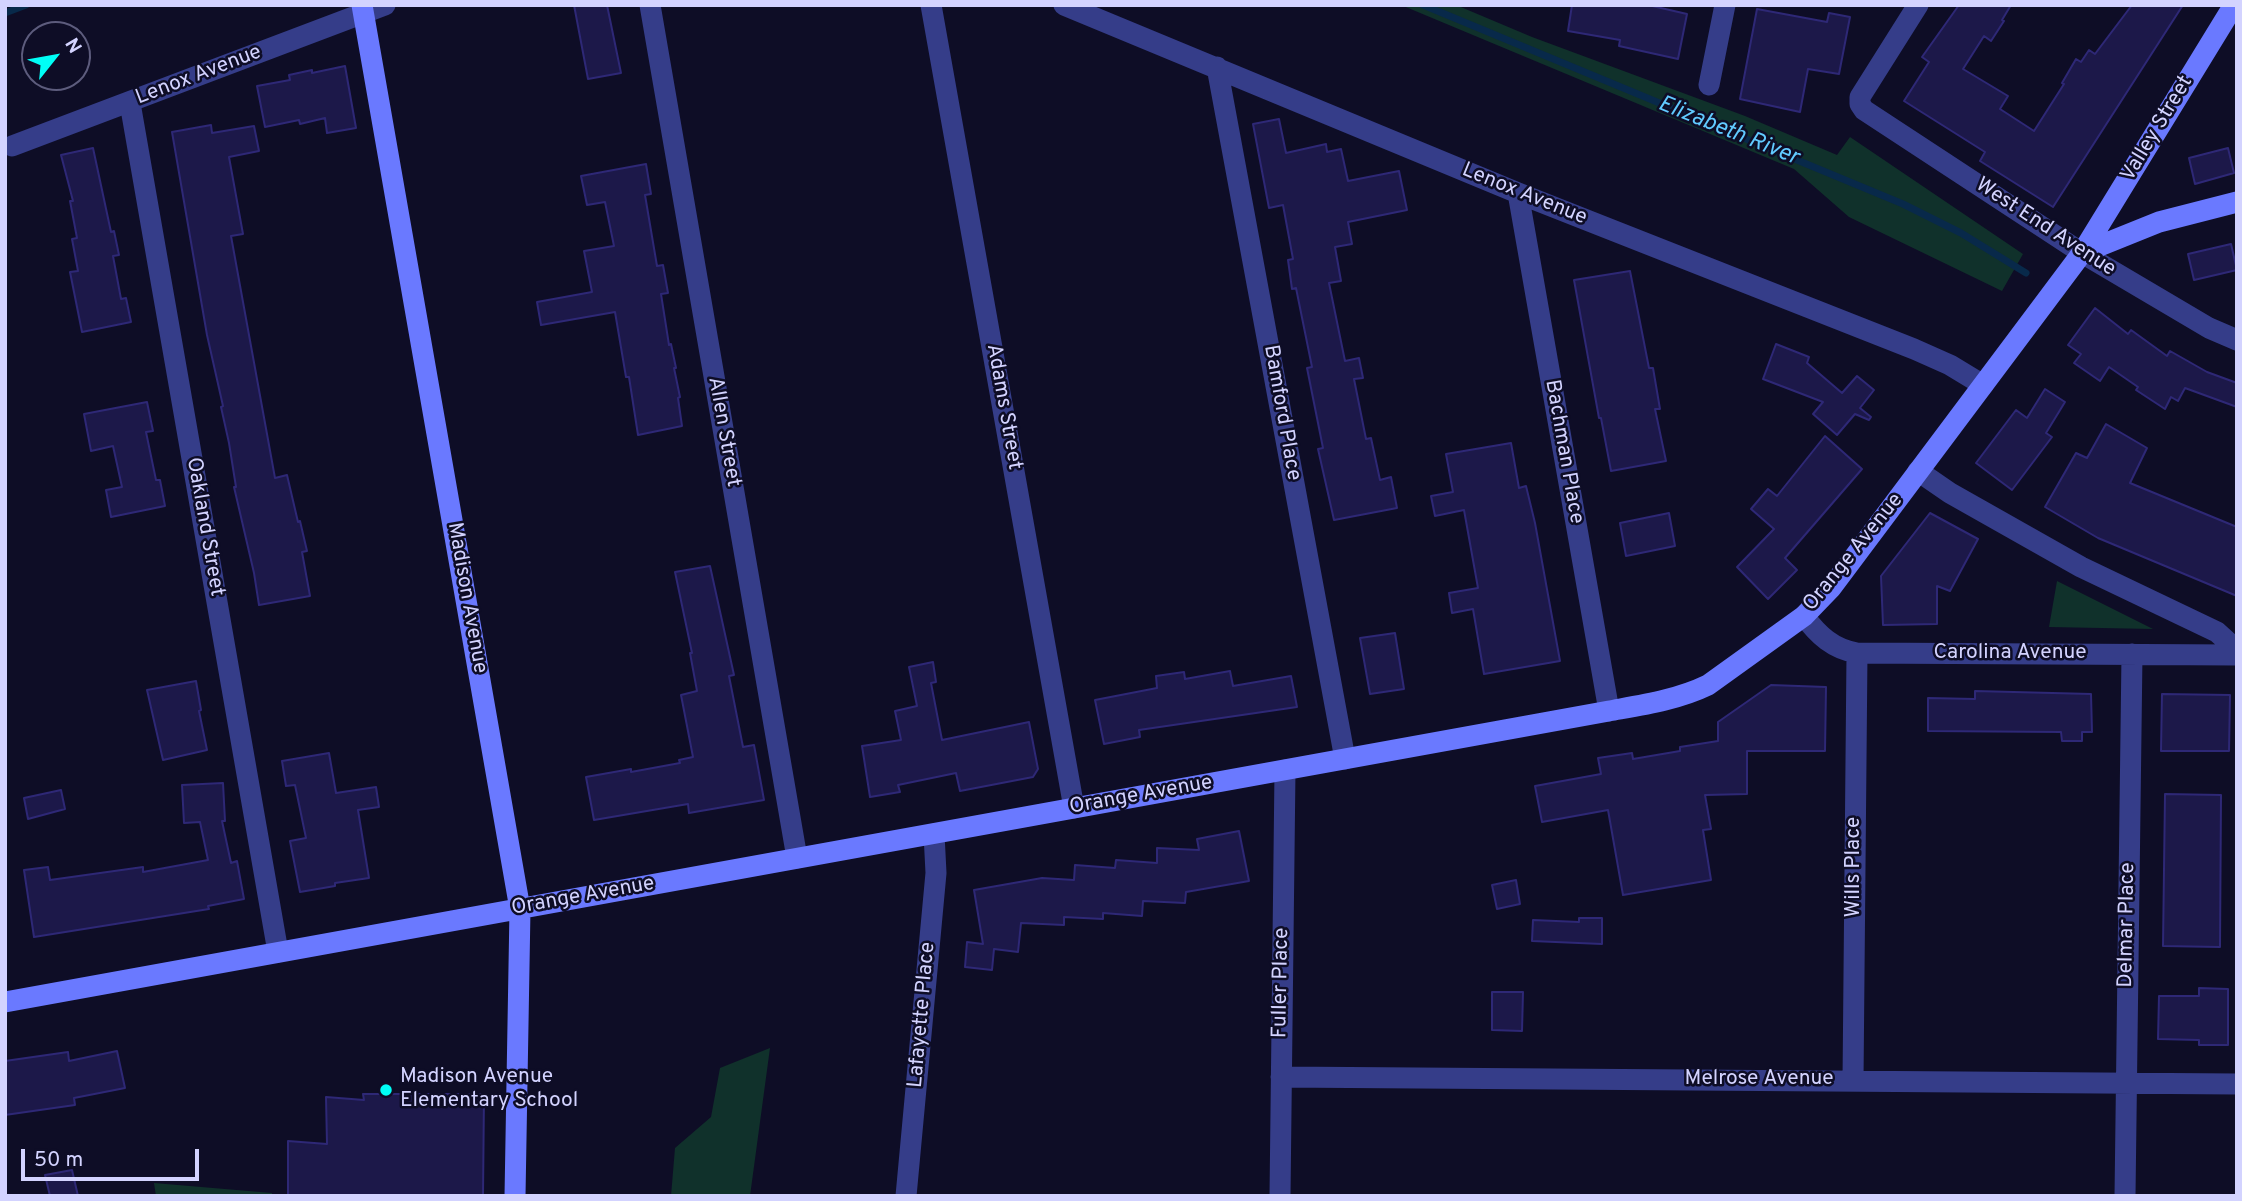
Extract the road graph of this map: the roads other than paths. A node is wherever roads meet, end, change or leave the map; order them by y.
1 (385, 5) edge
2 (650, 5) edge
3 (931, 5) edge
4 (1064, 5) edge
5 (1725, 5) edge
6 (1918, 5) edge
7 (2234, 5) edge
8 (363, 9) edge
9 (1217, 67) junction
10 (1709, 85) dead end
11 (130, 103) junction
12 (12, 146) dead end
13 (1518, 193) junction
14 (2237, 202) edge
15 (2082, 253) junction
16 (2237, 340) edge
17 (1983, 385) junction
18 (1918, 471) junction
19 (1804, 617) junction
20 (1857, 653) junction
21 (2132, 654) junction
22 (2233, 655) edge
23 (1609, 711) junction
24 (1345, 759) junction
25 (1285, 770) junction
26 (1074, 808) junction
27 (934, 834) junction
28 (797, 858) junction
29 (520, 909) junction
30 (278, 952) junction
31 (5, 1002) edge
32 (1281, 1077) junction
33 (1853, 1081) junction
34 (2126, 1083) junction
35 (2237, 1084) edge
36 (515, 1196) edge
37 (906, 1196) edge
38 (1280, 1196) edge
39 (2124, 1196) edge

1 - 8 street, Lenox Avenue
2 - 28 street, Allen Street
3 - 26 street, Adams Street
4 - 9 street, Lenox Avenue
5 - 10 street
6 - 15 street, West End Avenue
7 - 15 street, Valley Street
8 - 11 street, Lenox Avenue
8 - 29 street, Madison Avenue
9 - 13 street, Lenox Avenue
9 - 24 street, Bamford Place
11 - 12 street, Lenox Avenue
11 - 30 street, Oakland Street
13 - 17 street, Lenox Avenue
13 - 23 street, Bachman Place
14 - 15 street
15 - 16 street, West End Avenue
15 - 17 street, Orange Avenue
17 - 18 street, Orange Avenue
18 - 19 street, Orange Avenue
18 - 22 street, Carolina Avenue
19 - 20 street, Carolina Avenue
19 - 23 street, Orange Avenue
20 - 21 street, Carolina Avenue
20 - 33 street, Wills Place
21 - 22 street, Carolina Avenue
21 - 34 street, Delmar Place
23 - 24 street, Orange Avenue
24 - 25 street, Orange Avenue
25 - 26 street, Orange Avenue
25 - 32 street, Fuller Place
26 - 27 street, Orange Avenue
27 - 28 street, Orange Avenue
27 - 37 street, Lafayette Place
28 - 29 street, Orange Avenue
29 - 30 street, Orange Avenue
29 - 36 street, Madison Avenue
30 - 31 street, Orange Avenue
32 - 33 street, Melrose Avenue
32 - 38 street, Fuller Place
33 - 34 street, Melrose Avenue
34 - 35 street, Melrose Avenue
34 - 39 street, Delmar Place

